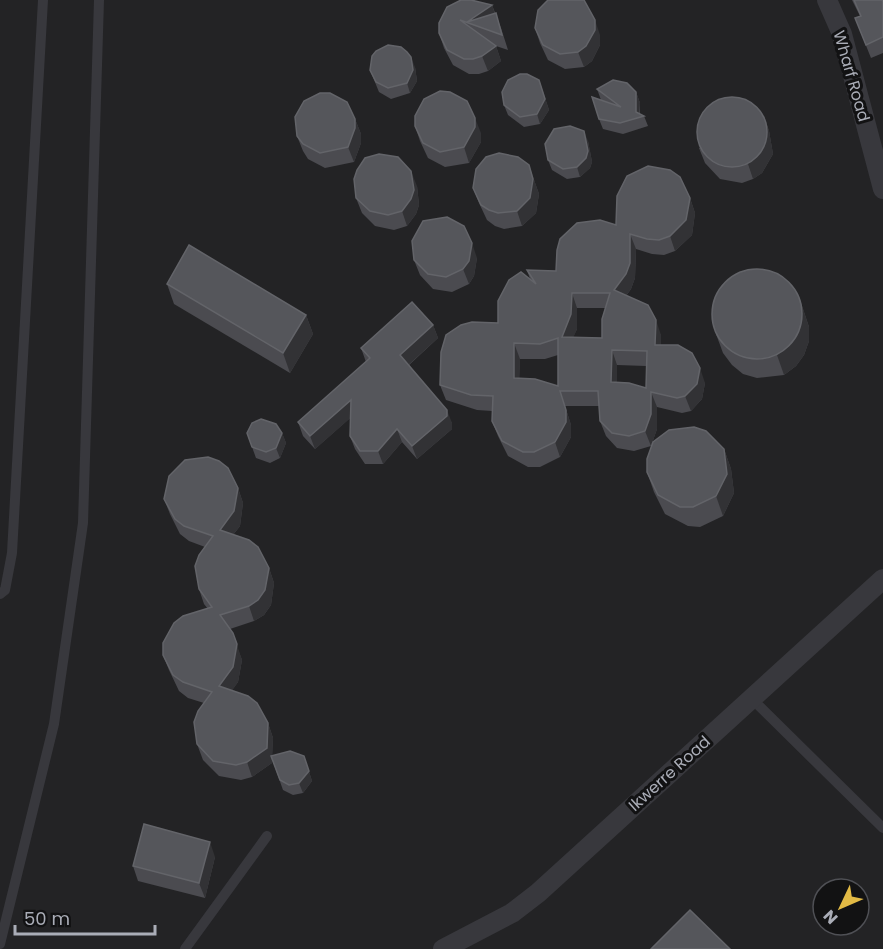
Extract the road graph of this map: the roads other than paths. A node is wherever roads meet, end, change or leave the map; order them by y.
1 (43, 0) edge
2 (99, 0) edge
3 (826, 0) edge
4 (883, 189) edge
5 (883, 579) edge
6 (0, 594) edge
7 (752, 698) junction
8 (883, 828) edge
9 (267, 836) dead end
10 (0, 944) edge
11 (185, 949) edge
12 (443, 949) edge

1 - 6 lane
2 - 10 lane
3 - 4 street, Wharf Road
5 - 7 street, Ikwerre Road
7 - 8 lane
7 - 12 street, Ikwerre Road
9 - 11 lane

